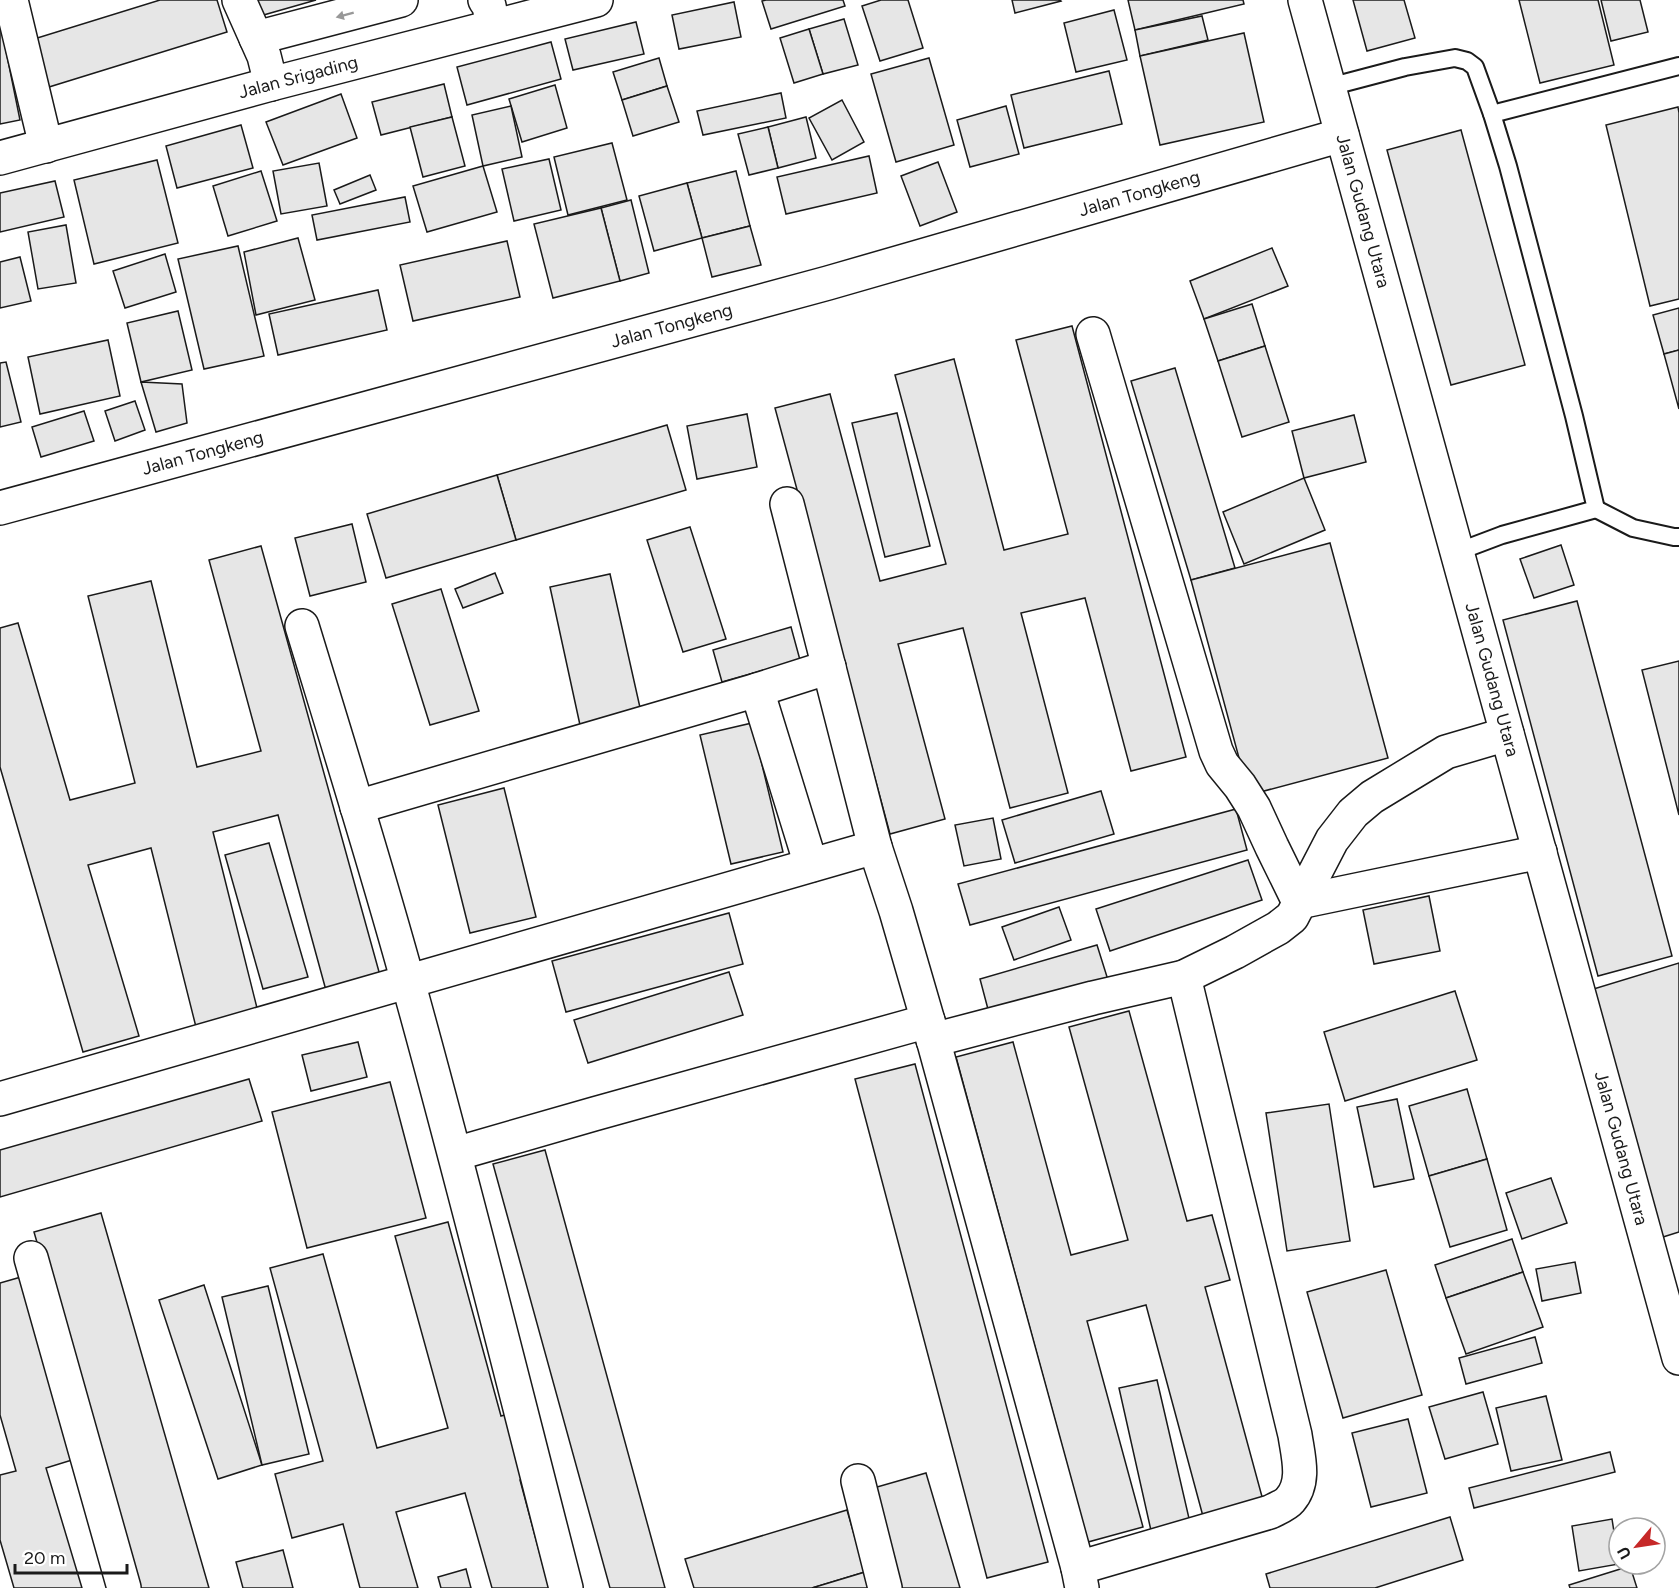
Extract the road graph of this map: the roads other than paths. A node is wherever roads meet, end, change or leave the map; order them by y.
1 (11, 0) edge
2 (239, 0) edge
3 (401, 0) edge
4 (596, 0) edge
5 (1305, 0) edge
6 (489, 13) edge
7 (256, 38) junction
8 (1679, 66) edge
9 (271, 84) junction
10 (1329, 87) junction
11 (1492, 114) junction
12 (1342, 135) junction
13 (46, 146) junction
14 (0, 158) edge
15 (1092, 334) dead end
16 (787, 504) dead end
17 (0, 508) edge
18 (1596, 508) junction
19 (1679, 537) edge
20 (1457, 552) junction
21 (302, 626) dead end
22 (829, 667) junction
23 (758, 690) junction
24 (1507, 734) junction
25 (357, 807) junction
26 (875, 847) junction
27 (1540, 852) junction
28 (811, 865) junction
29 (1299, 902) junction
30 (1184, 977) junction
31 (408, 980) junction
32 (930, 1030) junction
33 (0, 1099) edge
34 (455, 1154) junction
35 (31, 1258) dead end
36 (1679, 1358) edge
37 (858, 1481) dead end
38 (1079, 1578) edge
39 (124, 1588) edge
40 (566, 1588) edge
41 (885, 1588) edge

1 - 13 street
2 - 7 street
3 -> 7 street
4 - 6 street, Jalan Srigading
5 - 10 street, Jalan Gudang Utara
6 - 9 street, Jalan Srigading
7 - 9 street
8 - 11 lane
9 - 13 street, Jalan Srigading
10 - 11 lane
10 - 12 street, Jalan Gudang Utara
11 - 18 lane
12 - 17 street, Jalan Tongkeng
12 - 20 street, Jalan Gudang Utara
13 - 14 street, Jalan Srigading
15 - 29 street
16 - 22 street
18 - 19 lane
18 - 20 lane
20 - 24 street, Jalan Gudang Utara
21 - 25 street
22 - 23 street
22 - 26 street
23 - 25 street
23 - 28 street
24 - 27 street, Jalan Gudang Utara
24 - 29 street
25 - 31 street
26 - 28 street
26 - 32 street
27 - 29 street
27 - 36 street, Jalan Gudang Utara
28 - 31 street
29 - 30 street
30 - 32 street
30 - 38 street
31 - 33 street
31 - 34 street
32 - 34 street
32 - 38 street
34 - 40 street
35 - 39 street
37 - 41 street

